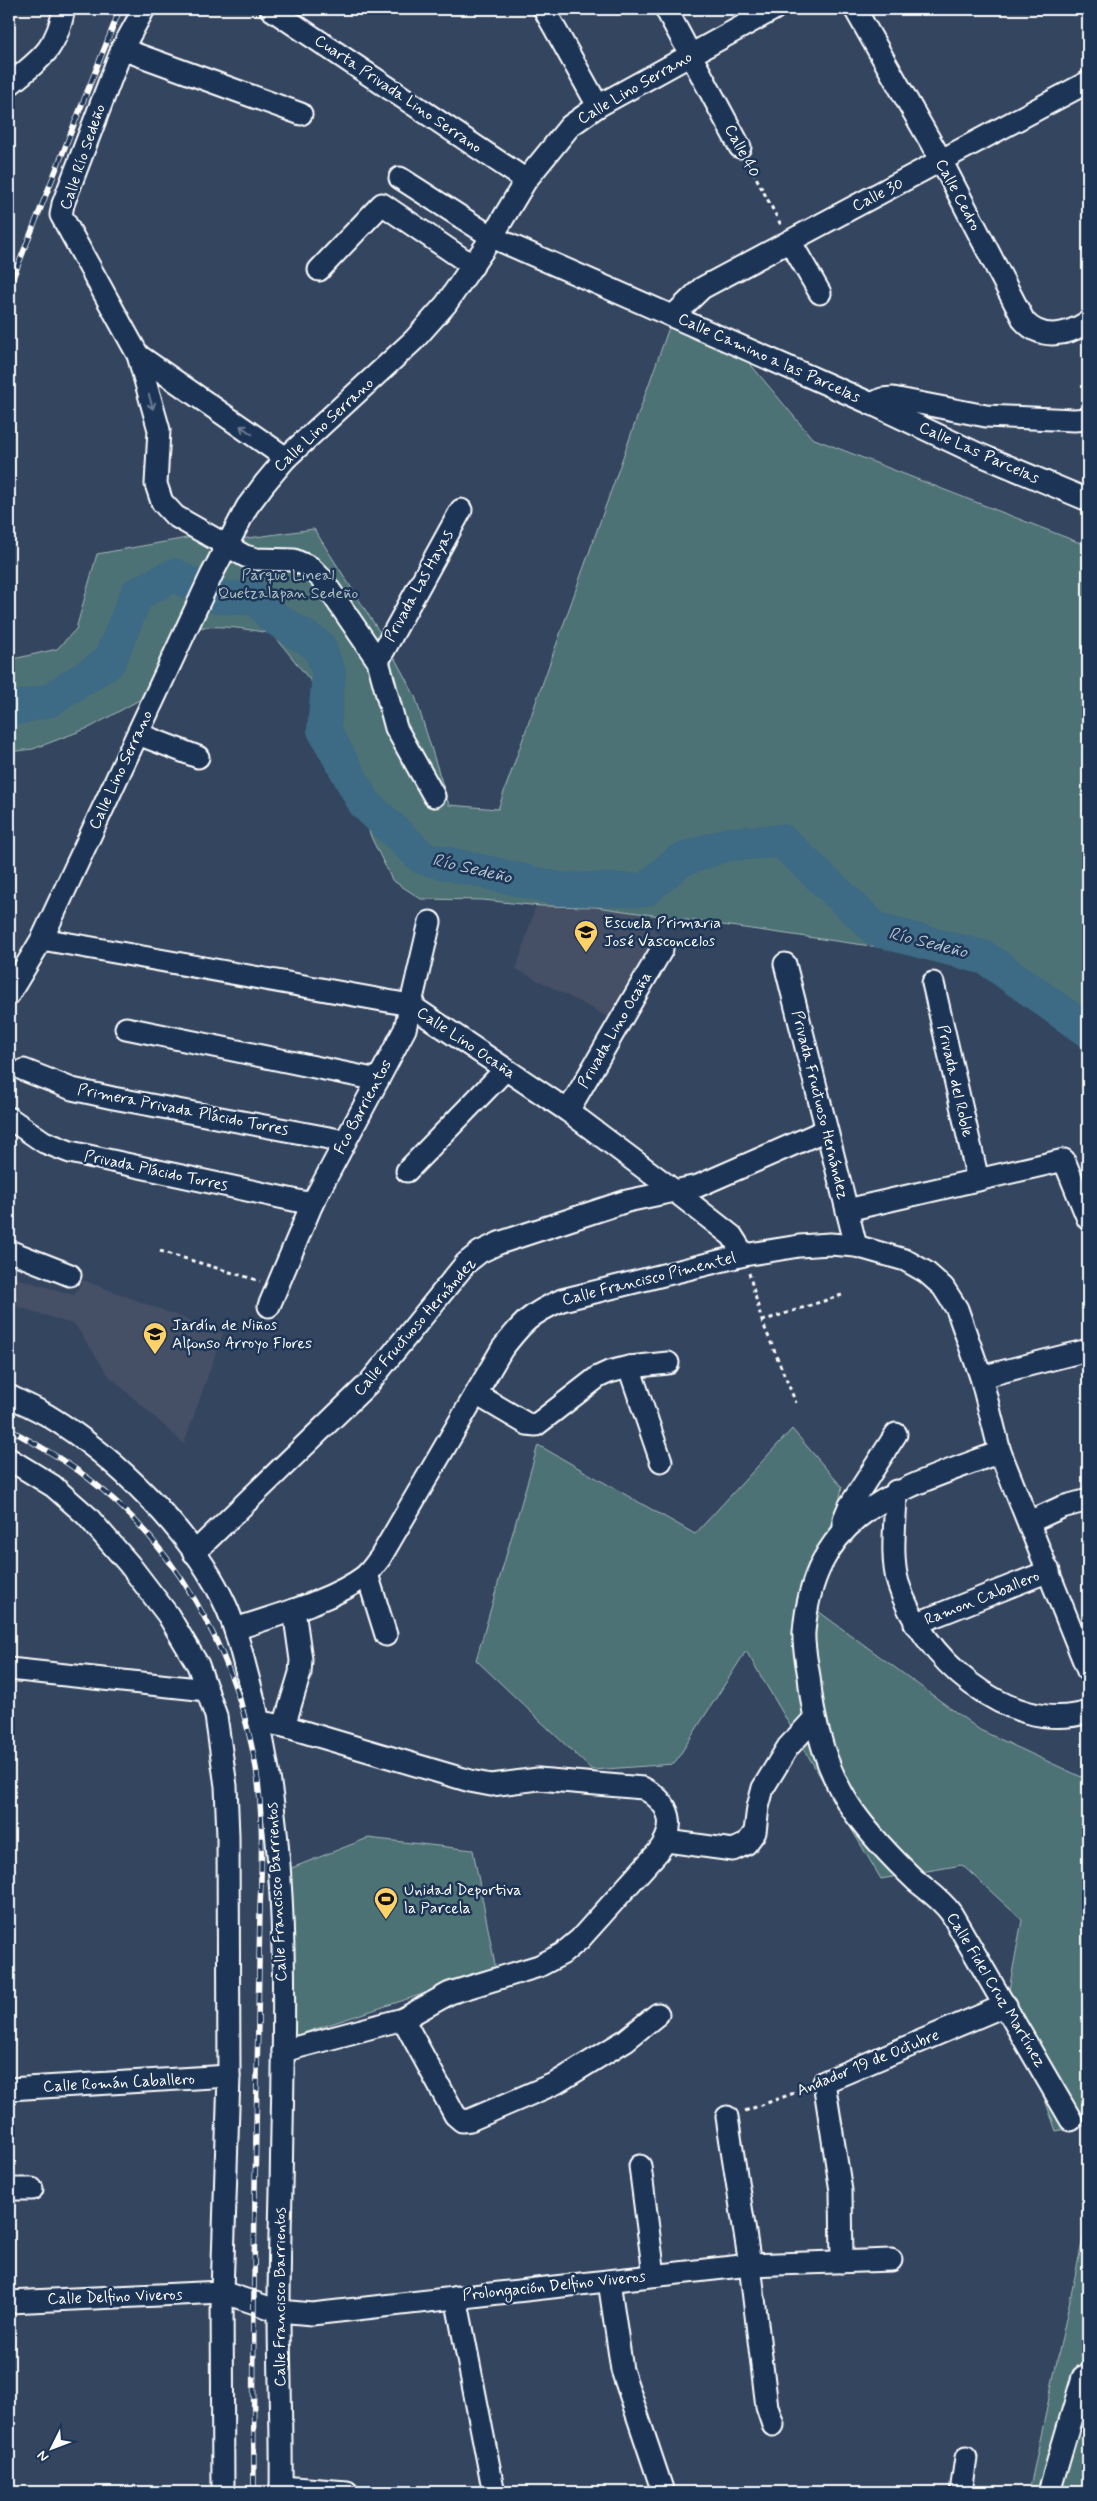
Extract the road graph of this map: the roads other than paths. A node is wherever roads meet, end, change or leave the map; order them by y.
1 (64, 9) edge
2 (144, 9) edge
3 (271, 9) edge
4 (544, 9) edge
5 (666, 9) edge
6 (774, 9) edge
7 (855, 9) edge
8 (122, 49) junction
9 (691, 55) junction
10 (1088, 82) edge
11 (9, 85) edge
12 (598, 106) junction
13 (301, 114) dead end
14 (740, 147) road end
15 (942, 162) junction
16 (400, 178) dead end
17 (526, 180) junction
18 (492, 236) junction
19 (790, 241) junction
20 (473, 266) junction
21 (319, 270) dead end
22 (820, 292) dead end
23 (674, 316) junction
24 (1088, 322) edge
25 (138, 355) junction
26 (872, 404) junction
27 (1088, 419) edge
28 (286, 458) junction
29 (1088, 500) edge
30 (461, 510) dead end
31 (227, 546) junction
32 (378, 661) junction
33 (138, 734) junction
34 (198, 757) dead end
35 (434, 796) dead end
36 (430, 922) dead end
37 (42, 939) junction
38 (662, 949) dead end
39 (785, 964) dead end
40 (933, 982) dead end
41 (9, 994) edge
42 (410, 1005) junction
43 (126, 1028) dead end
44 (24, 1070) dead end
45 (505, 1070) junction
46 (378, 1080) junction
47 (568, 1111) junction
48 (9, 1118) edge
49 (826, 1130) junction
50 (345, 1141) junction
51 (407, 1171) dead end
52 (978, 1180) junction
53 (676, 1192) junction
54 (312, 1204) junction
55 (847, 1210) junction
56 (1088, 1220) edge
57 (856, 1246) junction
58 (9, 1251) edge
59 (744, 1255) junction
60 (70, 1275) dead end
61 (273, 1296) road end
62 (1088, 1350) edge
63 (668, 1363) dead end
64 (630, 1367) junction
65 (981, 1376) junction
66 (476, 1394) junction
67 (9, 1396) edge
68 (896, 1434) dead end
69 (1000, 1452) junction
70 (9, 1459) edge
71 (661, 1461) dead end
72 (896, 1491) junction
73 (1088, 1500) edge
74 (1029, 1522) junction
75 (844, 1530) junction
76 (194, 1553) junction
77 (1048, 1571) junction
78 (367, 1574) junction
79 (294, 1610) junction
80 (915, 1624) junction
81 (235, 1629) junction
82 (386, 1635) dead end
83 (9, 1669) edge
84 (1088, 1672) edge
85 (207, 1690) junction
86 (1088, 1712) edge
87 (814, 1719) junction
88 (260, 1722) junction
89 (284, 1726) junction
90 (667, 1840) junction
91 (1006, 2005) junction
92 (658, 2014) dead end
93 (403, 2019) junction
94 (283, 2051) junction
95 (229, 2076) junction
96 (9, 2089) edge
97 (727, 2117) road end
98 (1071, 2120) dead end
99 (640, 2166) dead end
100 (32, 2188) dead end
101 (9, 2189) edge
102 (890, 2260) dead end
103 (842, 2262) junction
104 (750, 2265) junction
105 (654, 2276) junction
106 (609, 2280) junction
107 (222, 2292) junction
108 (456, 2297) junction
109 (9, 2302) edge
110 (279, 2311) junction
111 (1083, 2377) dead end
112 (773, 2425) dead end
113 (966, 2458) dead end
114 (493, 2488) dead end
115 (281, 2490) edge
116 (223, 2492) edge
117 (347, 2492) edge
118 (662, 2492) edge
119 (962, 2492) edge
120 (1049, 2492) edge

1 - 11 street
2 - 8 street, Calle Río Sedeño
3 - 17 street, Cuarta Privada Lino Serrano
4 - 12 street
5 - 9 street, Calle 40
6 - 9 street, Calle Lino Serrano
7 - 15 street, Calle Cedro
8 - 13 street
8 - 25 street, Calle Río Sedeño
9 - 12 street, Calle Lino Serrano
9 - 14 street, Calle 40
10 - 15 street, Calle 30
12 - 17 street, Calle Lino Serrano
15 - 19 street, Calle 30
15 - 24 street, Calle Cedro
16 - 18 street, Calle Camino a las Parcelas
17 - 18 street, Calle Lino Serrano
18 - 20 street, Calle Lino Serrano
18 - 23 street, Calle Camino a las Parcelas
19 - 22 street
19 - 23 street, Calle 30
20 - 21 street
20 - 28 street, Calle Lino Serrano
23 - 26 street, Calle Camino a las Parcelas
28 -> 25 street
25 -> 31 street, Privada Las Hayas
26 - 27 street, Calle Camino a las Parcelas
26 - 29 street, Calle Las Parcelas
28 - 31 street, Calle Lino Serrano
30 - 32 street, Privada Las Hayas
31 - 32 street, Privada Las Hayas
31 - 33 street, Calle Lino Serrano
32 - 35 street, Privada Las Hayas
33 - 34 street
33 - 37 street, Calle Lino Serrano
36 - 42 street, Fco Barrientos
37 - 41 street, Calle Lino Serrano
37 - 42 street, Calle Lino Ocaña
38 - 47 street, Privada Lino Ocaña
39 - 49 street, Privada Fructuoso Hernández
40 - 52 street, Privada del Roble
42 - 45 street, Calle Lino Ocaña
42 - 46 street, Fco Barrientos
43 - 46 street
44 - 50 street, Primera Privada Plácido Torres
45 - 47 street, Calle Lino Ocaña
45 - 51 street
46 - 50 street, Fco Barrientos
47 - 53 street, Calle Lino Ocaña
48 - 54 street, Privada Plácido Torres
49 - 53 street, Calle Fructuoso Hernández
49 - 55 street, Privada Fructuoso Hernández
50 - 54 street, Fco Barrientos
52 - 55 street
52 - 56 street
53 - 59 street, Calle Lino Ocaña
53 - 76 street, Calle Fructuoso Hernández
54 - 61 street, Fco Barrientos
55 - 57 street, Privada Fructuoso Hernández
57 - 59 street, Calle Francisco Pimentel
57 - 65 street, Calle Francisco Pimentel
58 - 60 street
59 - 66 street, Calle Francisco Pimentel
62 - 65 street
63 - 64 street
64 - 66 street
64 - 71 street
65 - 69 street, Calle Francisco Pimentel
66 - 78 street, Calle Francisco Pimentel
67 - 76 street, Calle Francisco Barrientos
68 - 75 street
69 - 72 street
69 - 74 street, Calle Francisco Pimentel
70 - 85 street
72 - 75 street
72 - 80 street
73 - 74 street
74 - 77 street, Calle Francisco Pimentel
75 - 87 street
76 - 81 street, Calle Francisco Barrientos
77 - 80 street, Ramon Caballero
77 - 84 street, Calle Francisco Pimentel
78 - 79 street, Calle Francisco Pimentel
78 - 82 street
79 - 81 street, Calle Francisco Pimentel
79 - 89 street
80 - 86 street
81 - 88 street, Calle Francisco Barrientos
83 - 85 street
85 - 95 street
87 - 90 street
87 - 91 street, Calle Fidel Cruz Martínez
88 - 89 street
88 - 94 street, Calle Francisco Barrientos
89 - 90 street
90 - 93 street
91 - 98 street, Calle Fidel Cruz Martínez
91 - 103 street, Andador 19 de Octubre
92 - 93 street
93 - 94 street
94 - 110 street, Calle Francisco Barrientos
95 - 96 street, Calle Román Caballero
95 - 107 street
97 - 104 street
99 - 105 street
100 - 101 street
102 - 103 street, Prolongación Delfino Viveros
103 - 104 street, Prolongación Delfino Viveros
104 - 105 street, Prolongación Delfino Viveros
104 - 112 street
105 - 106 street, Prolongación Delfino Viveros
106 - 108 street, Prolongación Delfino Viveros
106 - 118 street
107 - 109 street, Calle Delfino Viveros
107 - 110 street, Prolongación Delfino Viveros
107 - 116 street
108 - 110 street, Prolongación Delfino Viveros
108 - 114 street
110 - 115 street, Calle Francisco Barrientos
111 - 120 street
113 - 119 street
115 - 117 street

